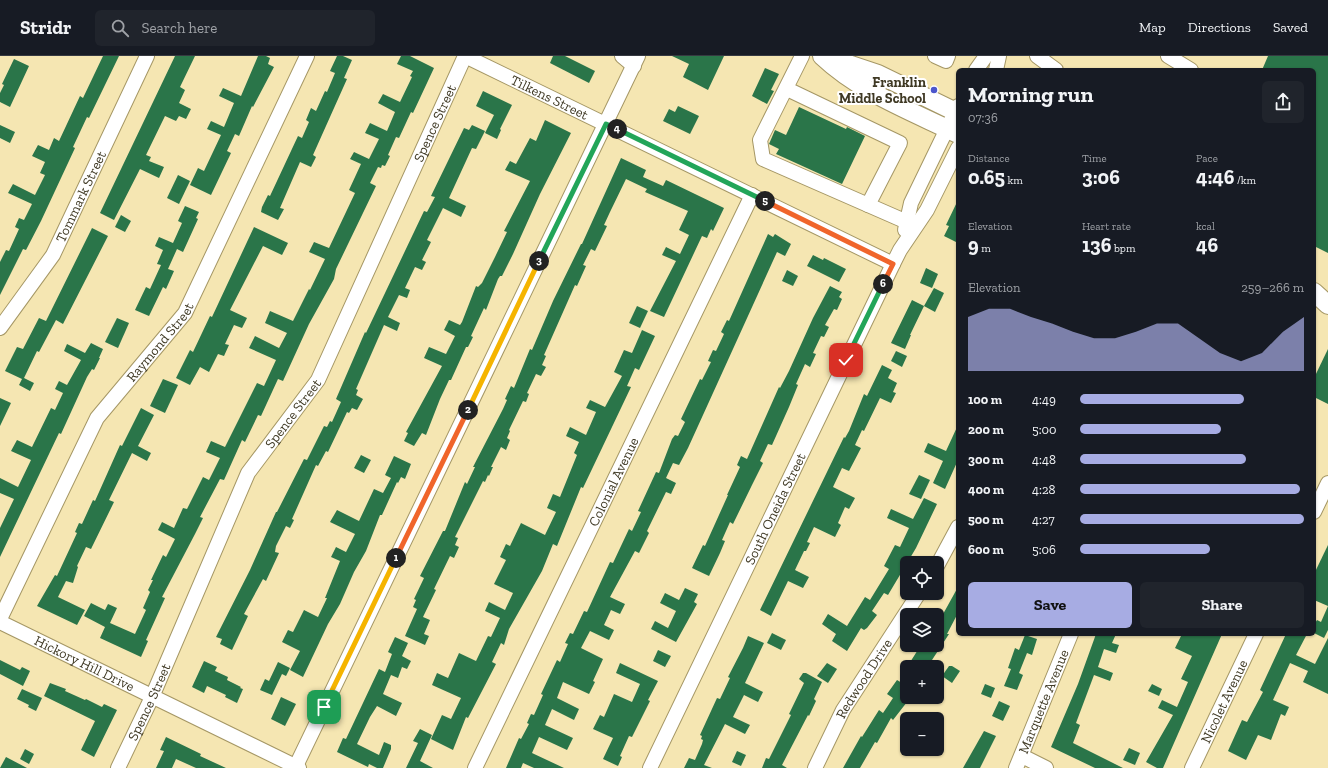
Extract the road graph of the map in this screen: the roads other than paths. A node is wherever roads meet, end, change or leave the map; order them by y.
1 (147, 56) edge
2 (307, 56) edge
3 (465, 56) edge
4 (622, 56) edge
5 (802, 56) edge
6 (822, 56) edge
7 (825, 56) edge
8 (935, 56) edge
9 (948, 56) edge
10 (986, 56) edge
11 (999, 56) edge
12 (1037, 56) edge
13 (1168, 56) edge
14 (854, 60) edge
15 (488, 61) edge
16 (636, 61) edge
17 (977, 68) edge
18 (996, 68) edge
19 (1053, 68) edge
20 (1188, 68) edge
21 (787, 89) junction
22 (956, 110) edge
23 (956, 114) edge
24 (606, 124) junction
25 (952, 131) edge
26 (956, 152) edge
27 (752, 195) junction
28 (868, 205) junction
29 (907, 222) junction
30 (900, 250) junction
31 (893, 264) junction
32 (1316, 294) edge
33 (1316, 302) edge
34 (1328, 305) edge
35 (0, 328) edge
36 (1328, 483) edge
37 (1316, 508) edge
38 (956, 531) edge
39 (942, 556) edge
40 (914, 600) edge
41 (0, 621) edge
42 (1070, 636) edge
43 (1255, 636) edge
44 (152, 697) junction
45 (1019, 762) edge
46 (296, 767) edge
47 (118, 768) edge
48 (475, 768) edge
49 (650, 768) edge
50 (815, 768) edge
51 (1046, 768) edge
52 (1192, 768) edge

1 - 35 street, Tommark Street
2 - 41 street, Raymond Street
3 - 15 street, Tilkens Street
3 - 44 street, Spence Street
4 - 16 street
5 - 21 street
6 - 25 main road
7 - 14 main road
8 - 9 street
10 - 17 street
11 - 18 street
12 - 19 street
13 - 20 street
14 - 22 main road
15 - 24 street, Tilkens Street
16 - 24 street
21 - 28 street
21 - 28 street
23 - 25 street, South Oneida Street
24 - 27 street, Tilkens Street
24 - 46 street
25 - 29 street, South Oneida Street
26 - 30 street, South Oneida Street
27 - 31 street, Tilkens Street
27 - 48 street, Colonial Avenue
28 - 29 street
29 - 30 street, South Oneida Street
30 - 31 street, South Oneida Street
31 - 49 street, South Oneida Street
32 - 34 main road
33 - 34 main road
36 - 37 street
38 - 39 street
40 - 50 street, Redwood Drive
41 - 44 street, Hickory Hill Drive
42 - 45 street, Marquette Avenue
43 - 52 street, Nicolet Avenue
44 - 46 street, Hickory Hill Drive
44 - 47 street, Spence Street
45 - 51 street

